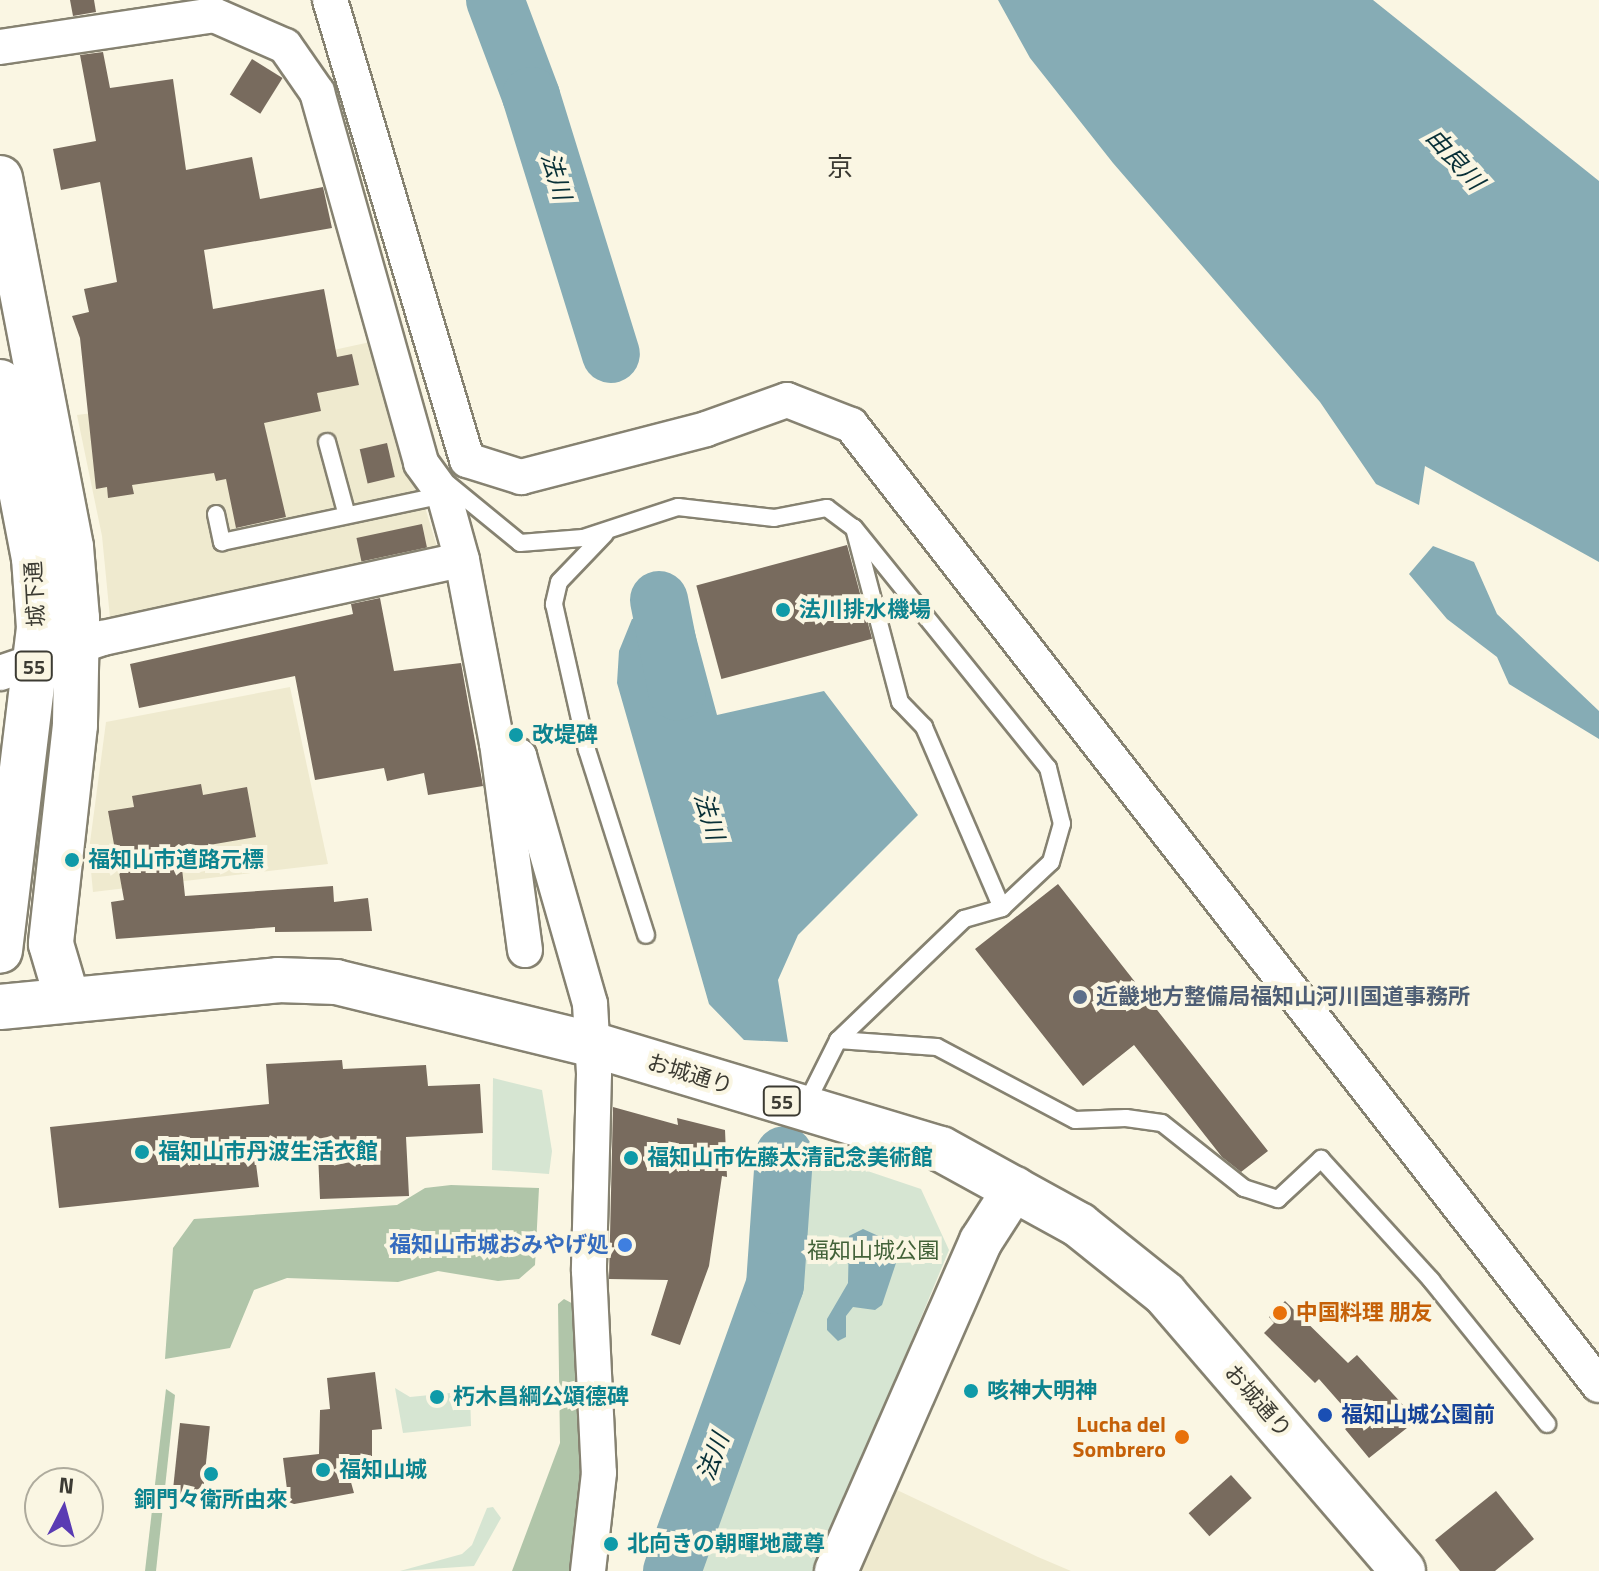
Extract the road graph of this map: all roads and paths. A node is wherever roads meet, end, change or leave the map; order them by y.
1 (330, 0) edge
2 (0, 47) edge
3 (0, 178) edge
4 (1, 397) edge
5 (327, 442) dead end
6 (453, 479) junction
7 (346, 512) junction
8 (216, 514) dead end
9 (854, 528) junction
10 (609, 530) junction
11 (462, 560) junction
12 (80, 646) junction
13 (17, 668) edge
14 (497, 743) junction
15 (1002, 908) junction
16 (646, 935) dead end
17 (525, 950) dead end
18 (0, 951) edge
19 (0, 992) edge
20 (67, 998) junction
21 (0, 1007) edge
22 (838, 1040) junction
23 (591, 1044) junction
24 (804, 1108) junction
25 (1015, 1188) junction
26 (1599, 1385) edge
27 (1547, 1424) dead end
28 (588, 1571) edge
29 (836, 1571) edge
30 (1403, 1571) edge

1 - 6 street
2 - 6 street
3 - 12 main road, 城下通 / 55
4 - 13 main road, 城下通 / 55
5 - 7 lane
6 - 7 lane
6 - 10 lane
6 - 11 street
6 - 26 street
7 - 8 lane
9 - 10 lane
9 - 15 lane
9 - 15 lane
10 - 16 lane
11 - 12 street
11 - 14 street
12 - 13 street
12 - 19 main road, 城下通 / 55
12 - 20 main road, 城下通 / 55
13 - 18 main road, 城下通 / 55
14 - 17 street
14 - 23 street
15 - 22 lane
20 - 21 main road, お城通り / 55
20 - 23 main road, お城通り / 55
22 - 24 lane
22 - 27 lane
23 - 24 main road, お城通り / 55
23 - 28 street
24 - 25 main road, お城通り / 55
25 - 29 street
25 - 30 main road, お城通り / 55

